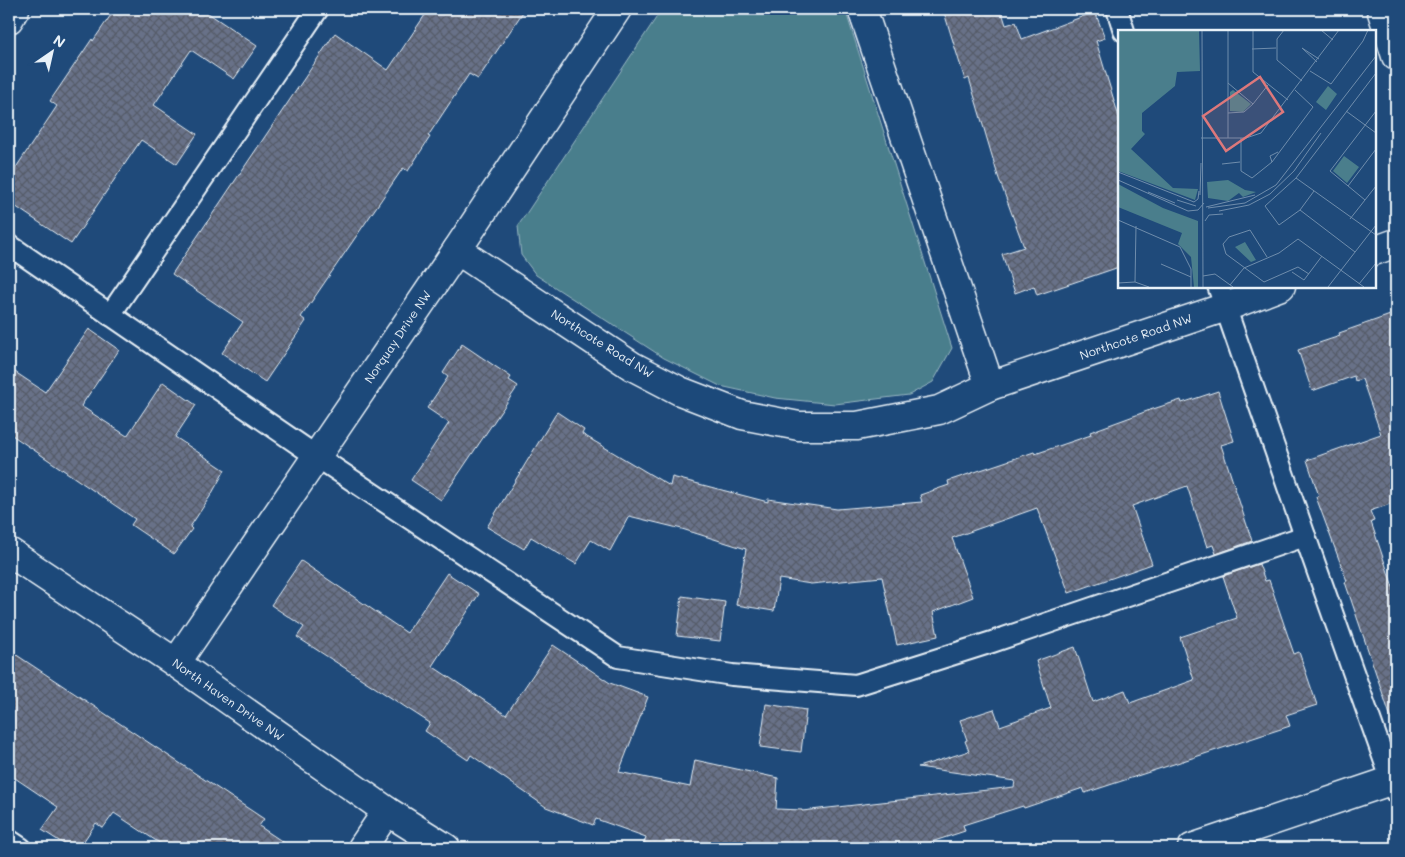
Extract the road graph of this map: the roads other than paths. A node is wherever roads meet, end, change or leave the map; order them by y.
1 (15, 9) edge
2 (318, 9) edge
3 (617, 9) edge
4 (862, 9) edge
5 (1117, 9) edge
6 (1381, 9) edge
7 (9, 19) edge
8 (1124, 30) edge
9 (1396, 56) edge
10 (1396, 243) edge
11 (9, 246) edge
12 (457, 250) junction
13 (1375, 251) edge
14 (1270, 288) edge
15 (1222, 297) edge
16 (110, 315) junction
17 (990, 386) junction
18 (316, 456) junction
19 (1304, 536) junction
20 (9, 552) edge
21 (176, 663) junction
22 (1395, 784) edge
23 (387, 811) junction
24 (9, 840) edge
25 (21, 848) edge
26 (362, 848) edge
27 (446, 848) edge
28 (1192, 848) edge

1 - 7 street
2 - 16 lane
3 - 12 street, Norquay Drive NW
4 - 17 street
5 - 8 lane
6 - 9 street
10 - 13 street
11 - 16 lane
12 - 17 street, Northcote Road NW
12 - 18 street, Norquay Drive NW
14 - 15 street, Northcote Road NW
15 - 17 street, Northcote Road NW
15 - 19 lane
16 - 18 lane
18 - 19 lane
18 - 21 street, Norquay Drive NW
19 - 22 lane
20 - 21 street, North Haven Drive NW
21 - 23 street, North Haven Drive NW
22 - 28 street
23 - 26 street
23 - 27 street, North Haven Drive NW
24 - 25 lane

